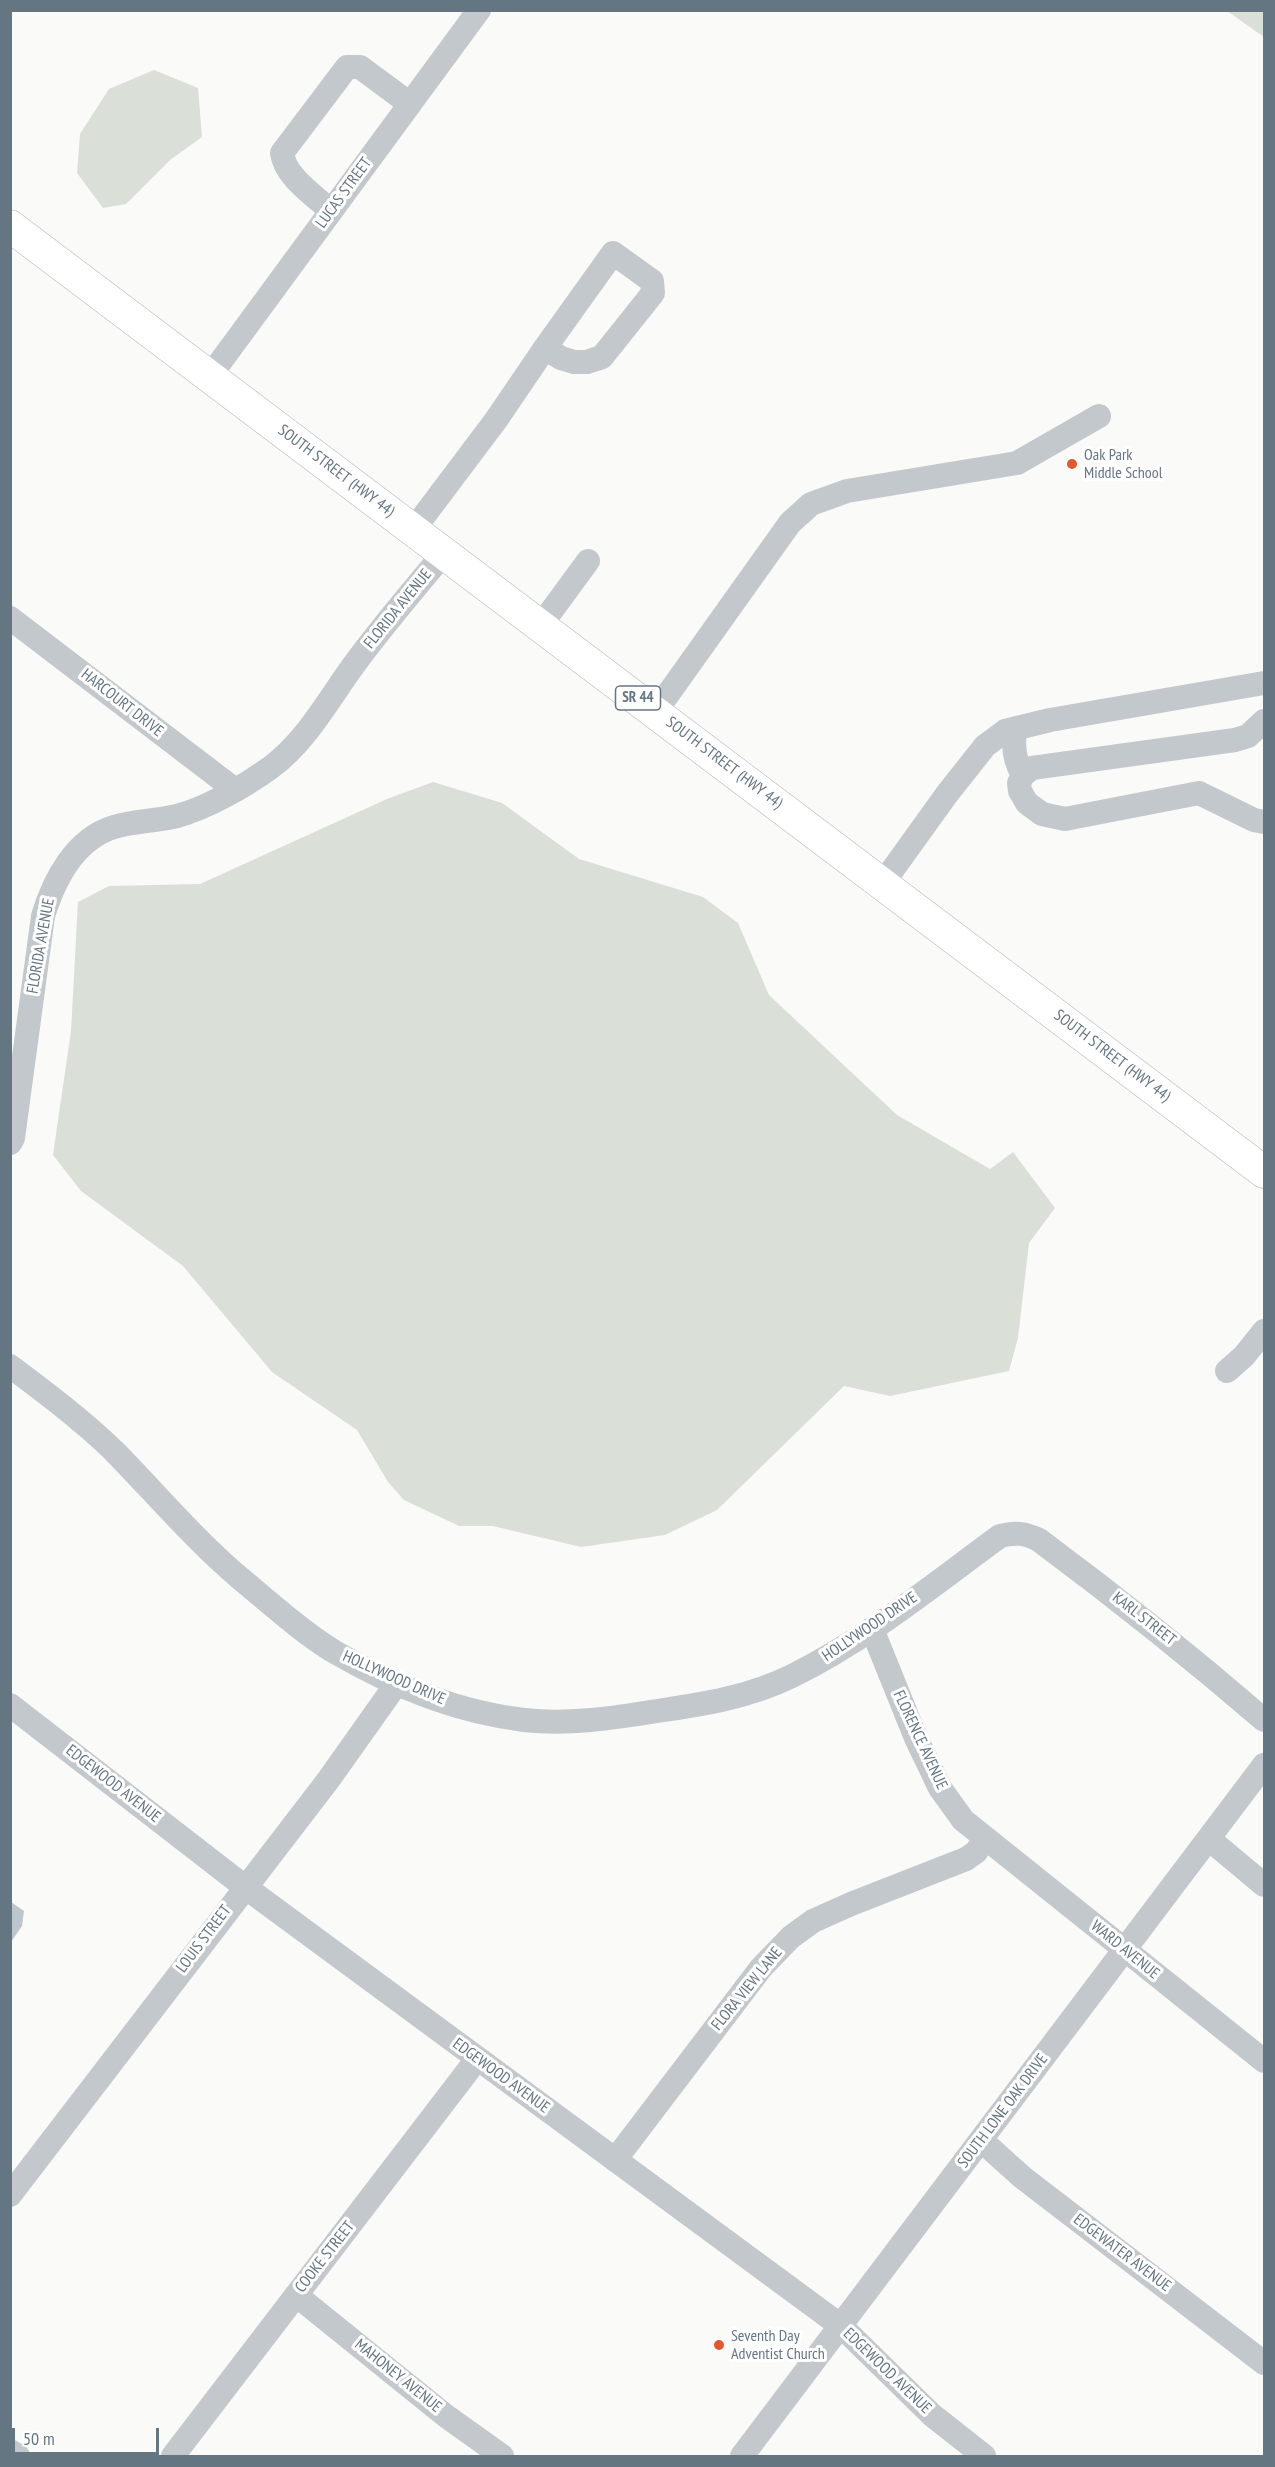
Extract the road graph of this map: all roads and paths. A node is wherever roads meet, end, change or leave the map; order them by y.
1 (479, 10) edge
2 (410, 104) junction
3 (331, 211) junction
4 (10, 226) edge
5 (545, 348) junction
6 (210, 376) junction
7 (1099, 416) dead end
8 (414, 529) junction
9 (445, 552) junction
10 (588, 561) dead end
11 (10, 618) edge
12 (541, 625) junction
13 (1264, 683) edge
14 (656, 711) junction
15 (1264, 721) edge
16 (1016, 728) junction
17 (1023, 774) junction
18 (234, 789) junction
19 (1264, 822) edge
20 (882, 883) junction
21 (15, 1080) edge
22 (10, 1143) edge
23 (1264, 1172) edge
24 (1264, 1331) edge
25 (10, 1366) edge
26 (1227, 1371) dead end
27 (1014, 1532) joint
28 (872, 1629) junction
29 (397, 1683) junction
30 (10, 1705) edge
31 (1264, 1720) edge
32 (1264, 1766) edge
33 (985, 1839) junction
34 (1209, 1839) junction
35 (1264, 1885) edge
36 (245, 1887) junction
37 (1125, 1950) junction
38 (477, 2059) junction
39 (1264, 2061) edge
40 (981, 2140) junction
41 (615, 2160) junction
42 (10, 2195) edge
43 (296, 2295) junction
44 (841, 2326) junction
45 (1264, 2363) edge
46 (10, 2451) edge
47 (18, 2457) edge
48 (173, 2457) edge
49 (502, 2457) edge
50 (742, 2457) edge
51 (984, 2457) edge

1 - 2 street, LUCAS STREET
2 - 3 street, LUCAS STREET
2 - 3 street
3 - 6 street, LUCAS STREET
4 - 6 main road, SOUTH STREET (HWY 44) / SR 44
5 - 5 street
5 - 8 street
6 - 8 main road, SOUTH STREET (HWY 44) / SR 44
7 - 14 street
8 - 9 main road, SOUTH STREET (HWY 44) / SR 44
9 - 12 main road, SOUTH STREET (HWY 44) / SR 44
9 - 18 street, FLORIDA AVENUE
10 - 12 street
11 - 18 street, HARCOURT DRIVE
12 - 14 main road, SOUTH STREET (HWY 44) / SR 44
13 - 16 street
14 - 20 main road, SOUTH STREET (HWY 44) / SR 44
15 - 17 street
16 - 17 street
16 - 20 street
17 - 19 street
18 - 21 street, FLORIDA AVENUE
20 - 23 main road, SOUTH STREET (HWY 44) / SR 44
21 - 22 street, FLORIDA AVENUE
24 - 26 street
25 - 29 street, HOLLYWOOD DRIVE
27 - 28 street, HOLLYWOOD DRIVE
27 - 31 street, KARL STREET
28 - 29 street, HOLLYWOOD DRIVE
28 - 33 street, FLORENCE AVENUE
29 - 36 street, LOUIS STREET
30 - 36 street, EDGEWOOD AVENUE
32 - 34 street, SOUTH LONE OAK DRIVE
33 - 37 street, WARD AVENUE
33 - 41 street, FLORA VIEW LANE
34 - 35 street
34 - 37 street, SOUTH LONE OAK DRIVE
36 - 38 street, EDGEWOOD AVENUE
36 - 42 street, LOUIS STREET
37 - 39 street, WARD AVENUE
37 - 40 street, SOUTH LONE OAK DRIVE
38 - 41 street, EDGEWOOD AVENUE
38 - 43 street, COOKE STREET
40 - 44 street, SOUTH LONE OAK DRIVE
40 - 45 street, EDGEWATER AVENUE
41 - 44 street, EDGEWOOD AVENUE
43 - 48 street, COOKE STREET
43 - 49 street, MAHONEY AVENUE
44 - 50 street, SOUTH LONE OAK DRIVE
44 - 51 street, EDGEWOOD AVENUE
46 - 47 street

